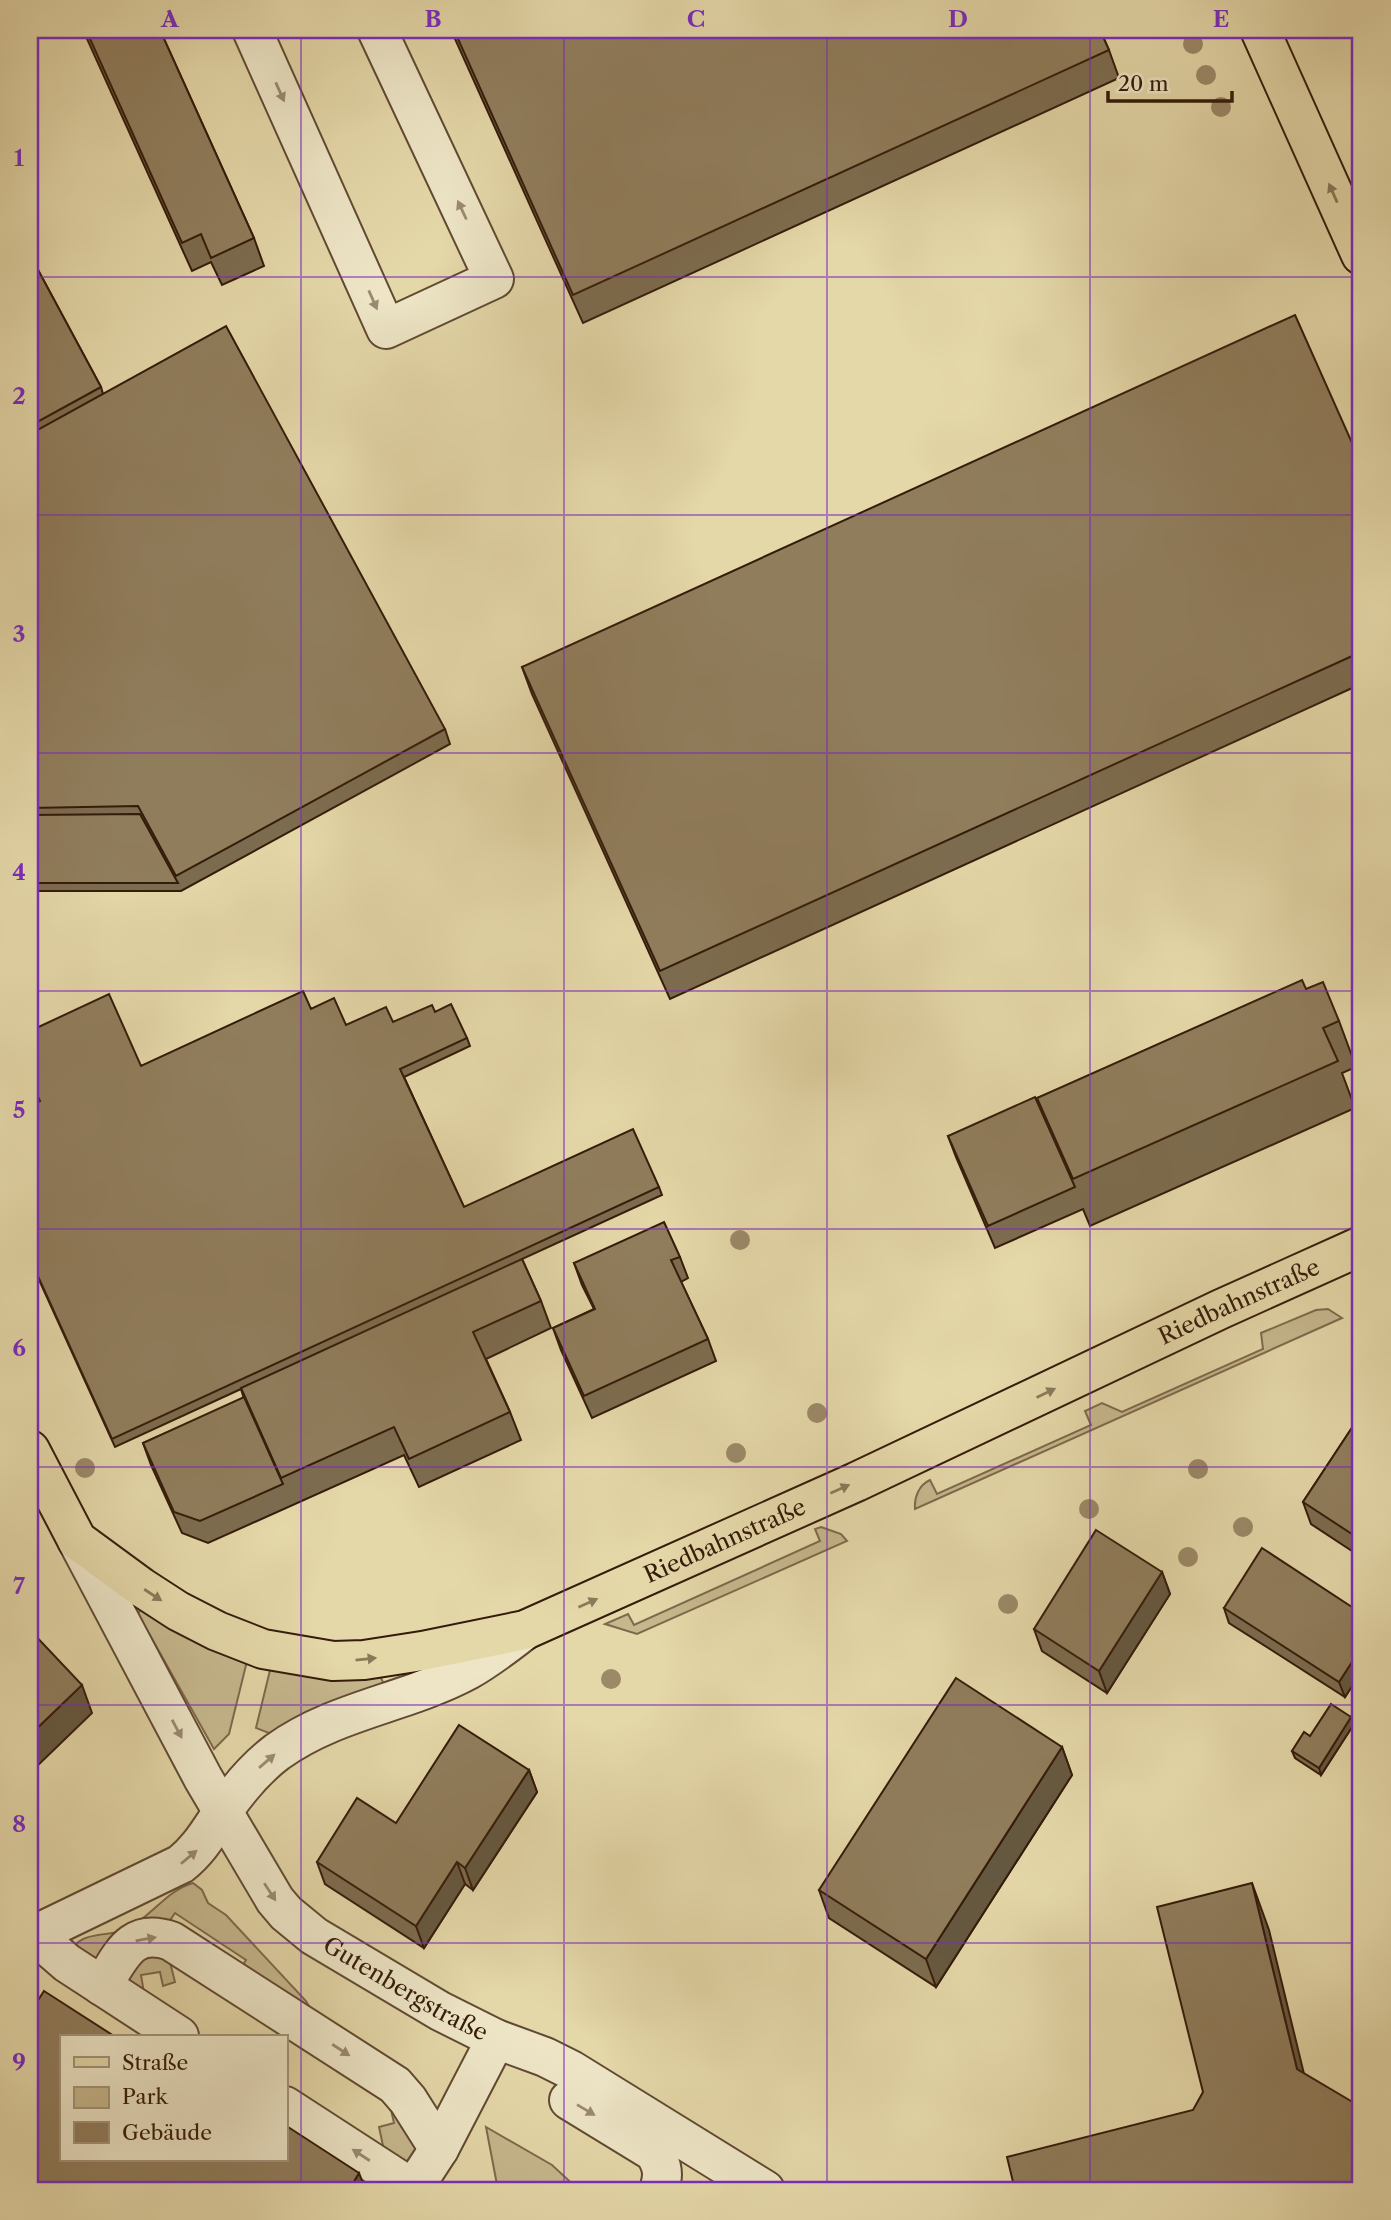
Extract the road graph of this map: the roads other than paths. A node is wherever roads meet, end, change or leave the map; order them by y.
1 (252, 30) edge
2 (377, 30) edge
3 (1260, 30) edge
4 (1361, 255) edge
5 (1361, 1246) edge
6 (30, 1450) edge
7 (77, 1540) junction
8 (525, 1630) junction
9 (222, 1812) junction
10 (35, 1935) edge
11 (102, 1986) junction
12 (176, 2035) edge
13 (496, 2039) junction
14 (287, 2107) edge
15 (439, 2149) junction
16 (721, 2177) edge
17 (413, 2190) edge
18 (659, 2190) edge
19 (765, 2190) edge

1 -> 2 street
4 -> 3 main road
8 -> 5 main road, Riedbahnstraße
6 - 7 main road
7 -> 8 main road, Riedbahnstraße
7 -> 9 street, Gutenbergstraße
9 -> 8 street
10 -> 9 street
9 -> 13 street, Gutenbergstraße
10 - 11 street
11 - 12 street
11 -> 15 street
13 - 15 street
13 - 16 street, Gutenbergstraße
13 -> 18 street
17 -> 14 street
15 - 17 street
16 - 19 street, Gutenbergstraße

